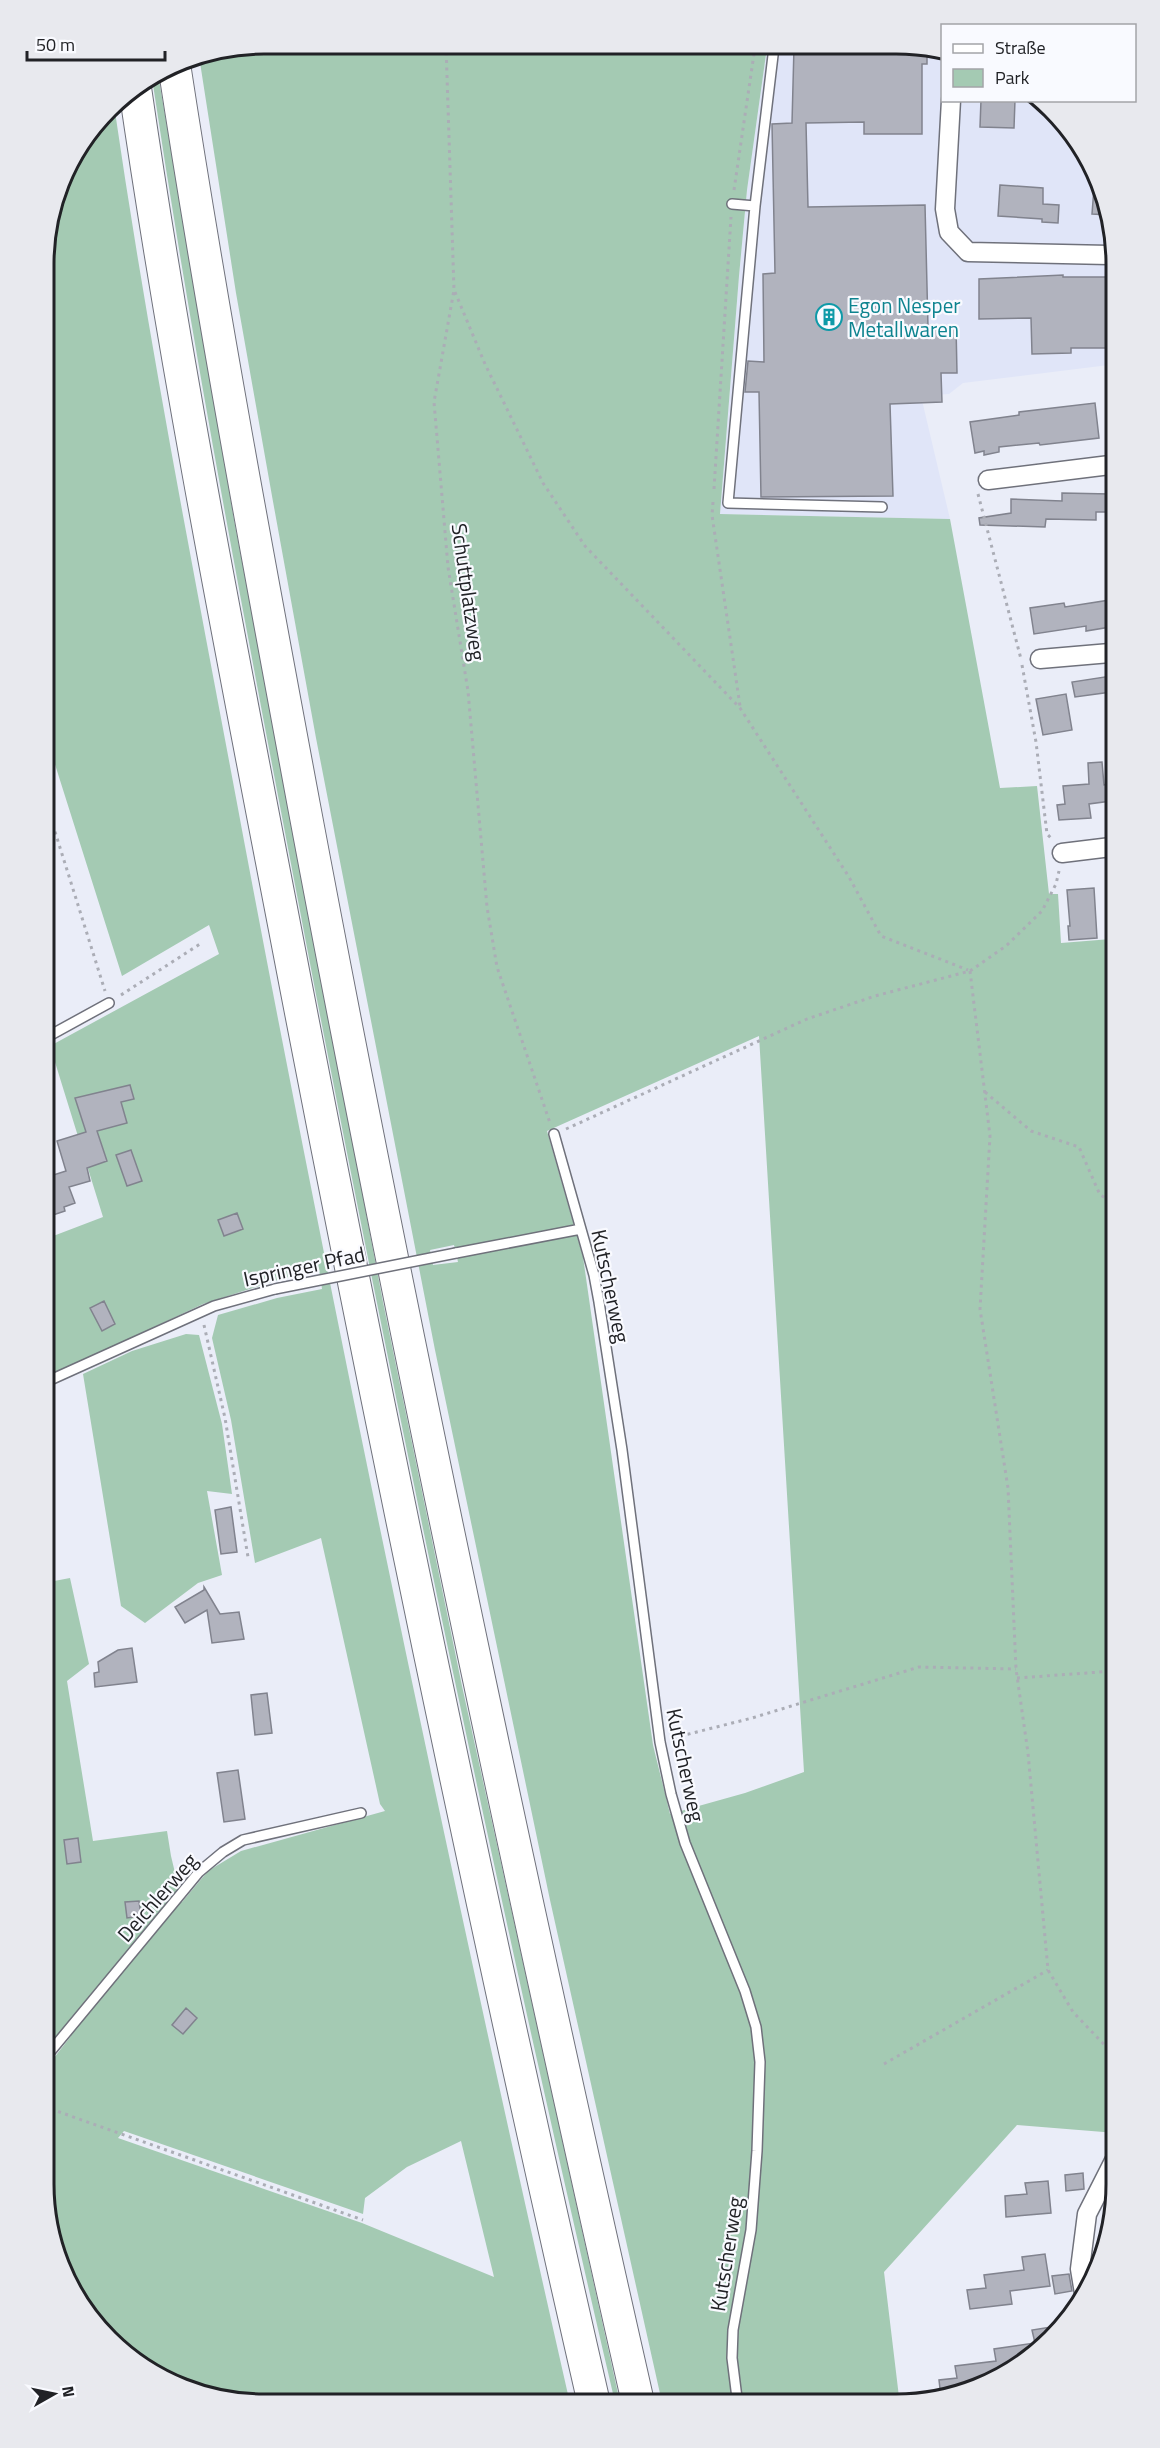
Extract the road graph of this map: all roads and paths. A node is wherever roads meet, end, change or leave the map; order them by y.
1 (446, 54) edge
2 (755, 54) edge
3 (773, 54) edge
4 (176, 74) edge
5 (136, 97) edge
6 (951, 102) edge
7 (732, 204) junction
8 (755, 206) junction
9 (1106, 255) edge
10 (454, 290) junction
11 (1106, 465) edge
12 (988, 480) joint
13 (882, 507) dead end
14 (1106, 653) edge
15 (1040, 659) dead end
16 (740, 708) junction
17 (54, 828) edge
18 (1106, 848) edge
19 (1062, 853) junction
20 (200, 944) dead end
21 (970, 970) junction
22 (109, 1003) junction
23 (54, 1033) edge
24 (984, 1092) junction
25 (554, 1134) junction
26 (1106, 1198) edge
27 (581, 1228) junction
28 (200, 1311) junction
29 (54, 1378) edge
30 (248, 1557) dead end
31 (1016, 1669) junction
32 (1106, 1672) edge
33 (1017, 1678) junction
34 (660, 1742) junction
35 (361, 1813) dead end
36 (1048, 1970) junction
37 (1106, 2046) edge
38 (54, 2047) edge
39 (884, 2064) dead end
40 (54, 2110) edge
41 (1106, 2177) edge
42 (363, 2220) dead end
43 (1082, 2281) edge
44 (592, 2394) edge
45 (635, 2394) edge
46 (736, 2394) edge

1 - 10 path, Schuttplatzweg
2 - 7 path
3 - 8 lane
4 - 45 highway
5 - 44 highway
6 - 9 street
7 - 8 lane
7 - 16 path
8 - 13 lane
10 - 16 path
10 - 25 path, Schuttplatzweg
11 - 12 street
12 - 19 path
14 - 15 street
16 - 21 path
17 - 22 path
18 - 19 street
19 - 21 path
20 - 22 path
21 - 24 path
21 - 25 path
22 - 23 lane
24 - 26 path
24 - 31 path
25 - 27 lane, Kutscherweg
27 - 28 lane, Ispringer Pfad, bridge
27 - 34 lane, Kutscherweg
28 - 29 lane, Ispringer Pfad
28 - 30 path
31 - 33 path
31 - 34 path
32 - 33 path
33 - 36 path
34 - 46 lane, Kutscherweg
35 - 38 lane, Deichlerweg
36 - 37 path
36 - 39 path
40 - 42 path
41 - 43 street

